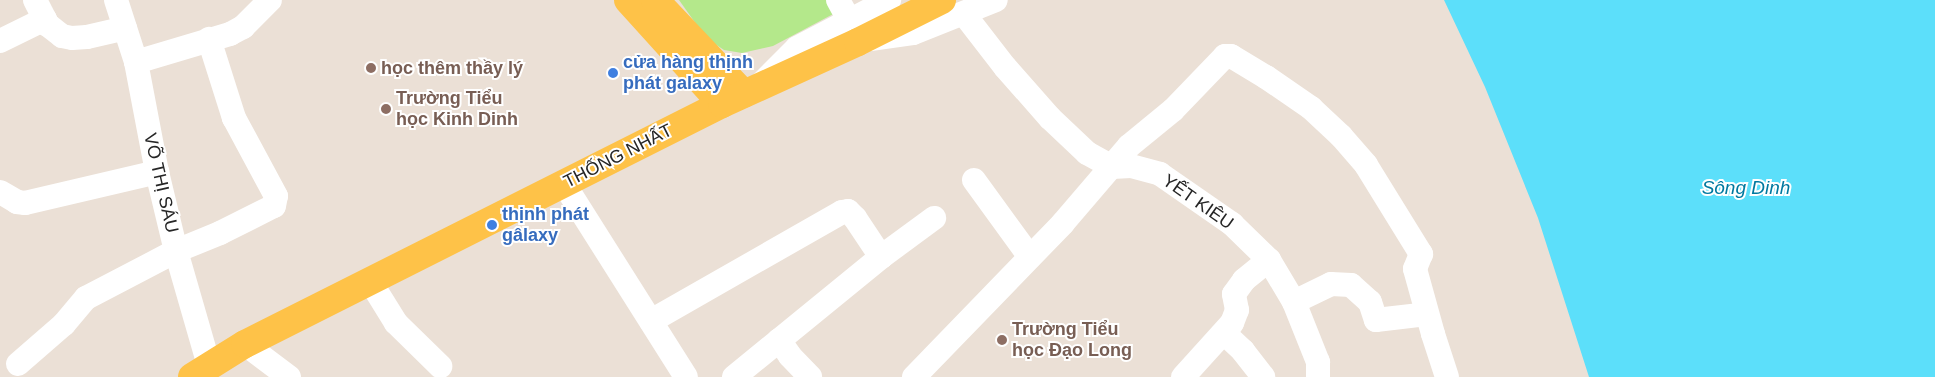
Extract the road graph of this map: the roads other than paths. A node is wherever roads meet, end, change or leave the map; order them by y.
1 (116, 0) edge
2 (270, 0) edge
3 (628, 0) edge
4 (655, 0) edge
5 (889, 0) edge
6 (996, 0) edge
7 (953, 7) edge
8 (40, 9) edge
9 (849, 21) edge
10 (125, 28) junction
11 (209, 39) junction
12 (0, 41) edge
13 (136, 62) junction
14 (741, 95) junction
15 (1112, 167) junction
16 (158, 172) junction
17 (974, 180) dead end
18 (564, 184) junction
19 (0, 192) edge
20 (934, 218) dead end
21 (176, 250) junction
22 (881, 257) junction
23 (1030, 257) junction
24 (1269, 260) junction
25 (370, 281) junction
26 (1294, 302) junction
27 (1427, 314) junction
28 (651, 321) junction
29 (1224, 333) junction
30 (779, 340) junction
31 (245, 344) junction
32 (18, 364) dead end
33 (440, 366) dead end
34 (201, 371) edge
35 (289, 377) edge
36 (686, 377) edge
37 (734, 377) edge
38 (810, 377) edge
39 (914, 377) edge
40 (1182, 377) edge
41 (1263, 377) edge
42 (1318, 377) edge
43 (1447, 377) edge

1 - 10 street, VÕ THỊ SÁU
2 - 11 street
3 - 14 main road
4 - 14 main road
5 - 9 street
6 - 7 street
7 - 9 main road, THỐNG NHẤT
7 - 15 street, YẾT KIÊU
8 - 10 street
8 - 12 street
9 - 14 main road, THỐNG NHẤT
10 - 13 street, VÕ THỊ SÁU
11 - 13 street
11 - 21 street
13 - 16 street, VÕ THỊ SÁU
14 - 18 main road, THỐNG NHẤT
15 - 23 street
15 - 24 street, YẾT KIÊU
15 - 27 street
16 - 19 street
16 - 21 street, VÕ THỊ SÁU
17 - 23 street
18 - 25 main road, THỐNG NHẤT
18 - 28 street
20 - 22 street
21 - 32 street
21 - 34 street, VÕ THỊ SÁU
22 - 28 street
22 - 30 street
23 - 39 street
24 - 26 street, YẾT KIÊU
24 - 29 street
25 - 31 main road, THỐNG NHẤT
25 - 33 street
26 - 27 street
26 - 42 street, YẾT KIÊU
27 - 43 street
28 - 36 street
29 - 40 street
29 - 41 street
30 - 37 street
30 - 38 street
31 - 34 main road, THỐNG NHẤT
31 - 35 street

